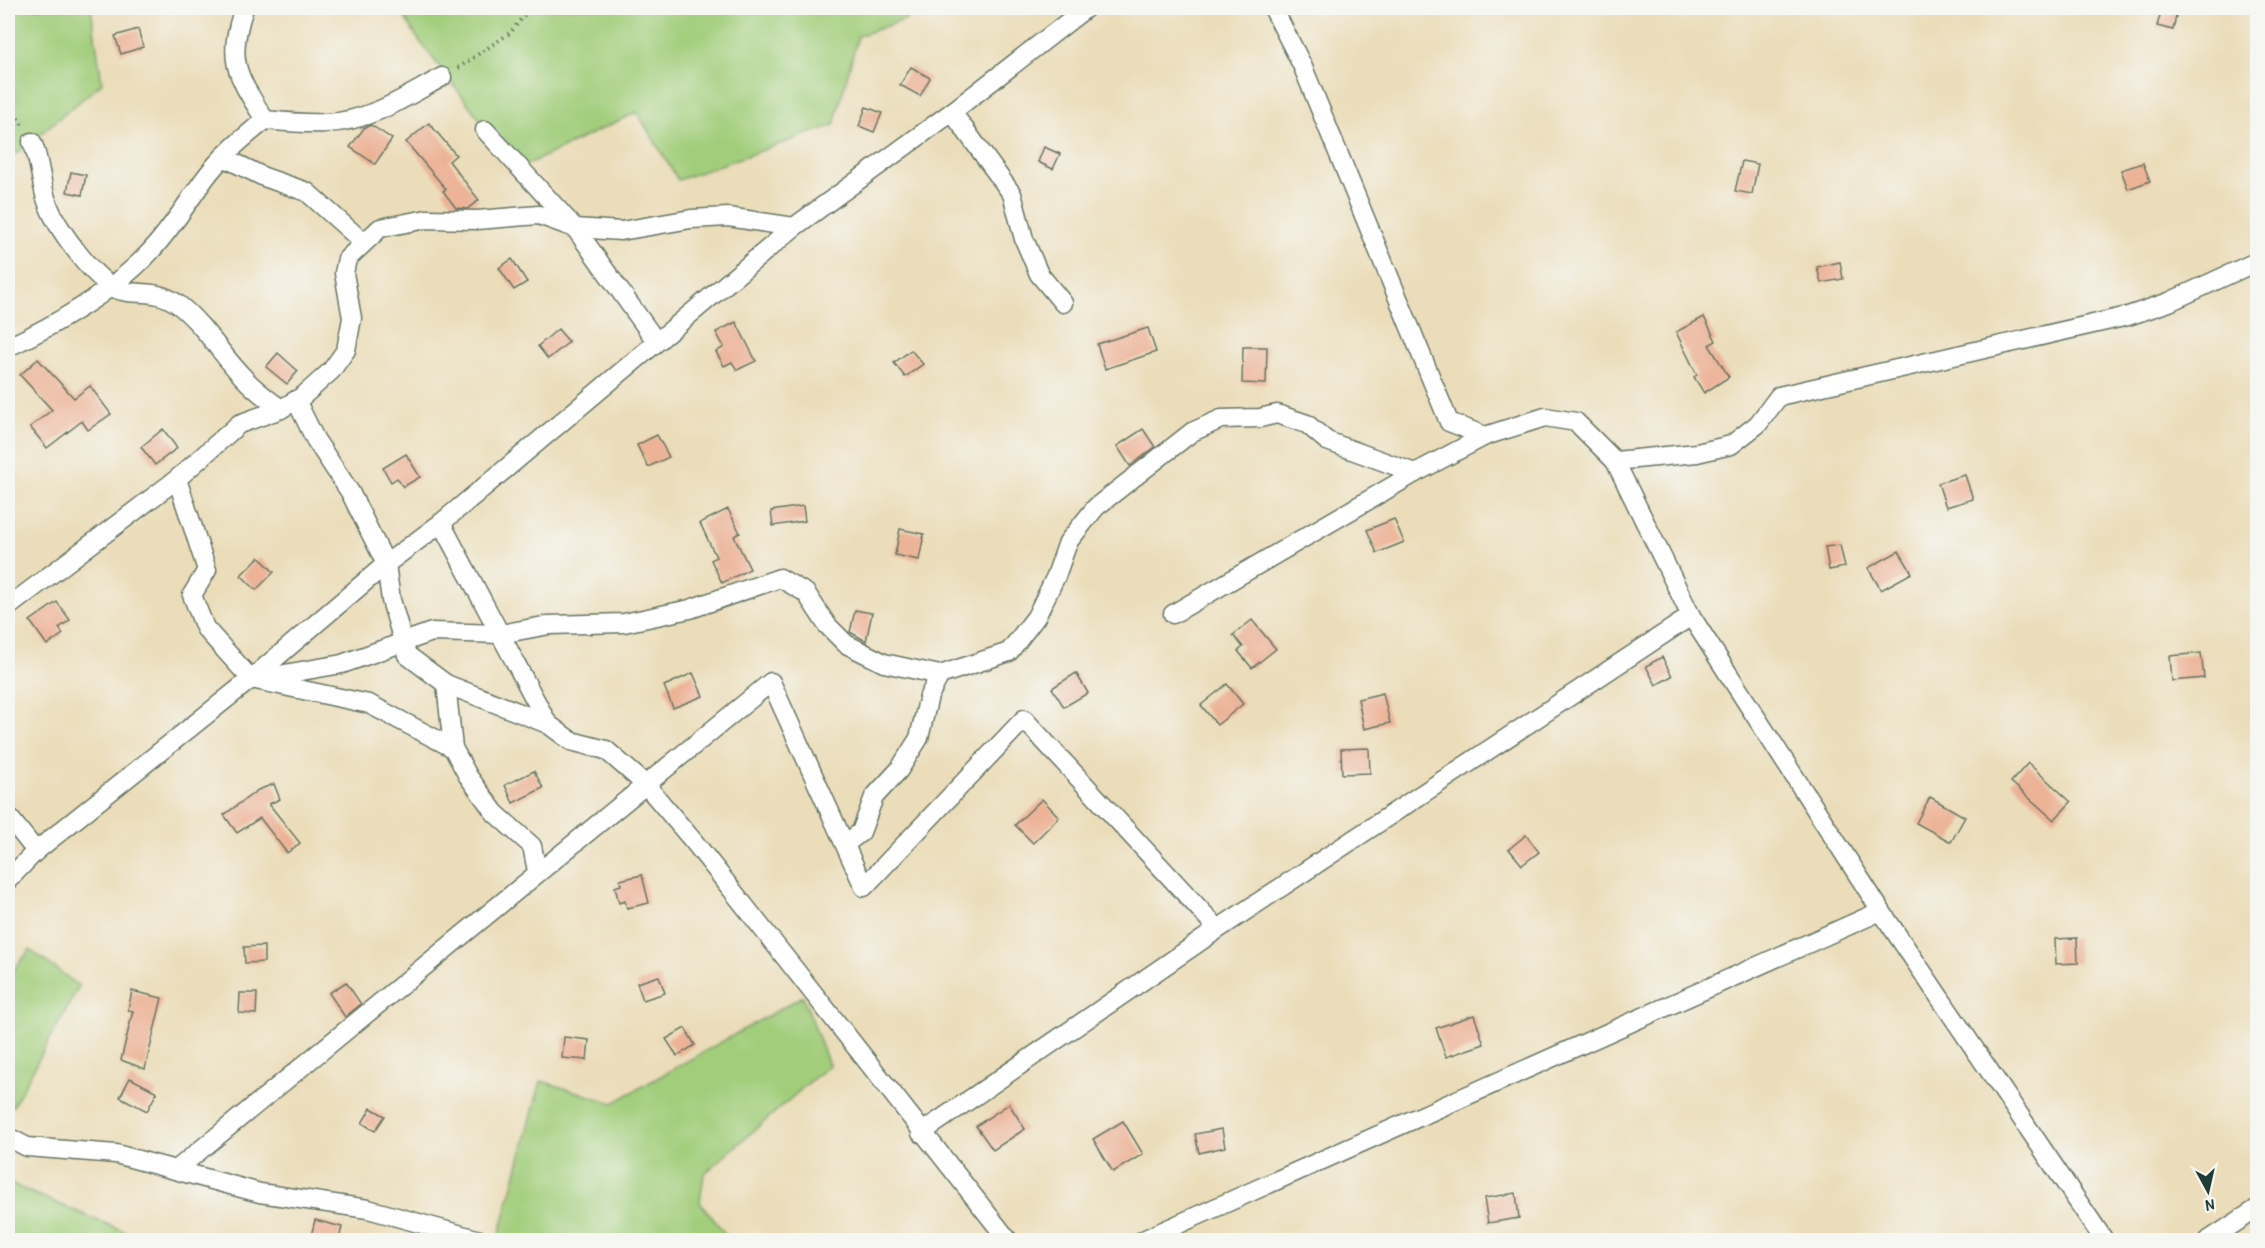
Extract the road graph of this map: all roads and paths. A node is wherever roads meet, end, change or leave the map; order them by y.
1 (244, 8) edge
2 (530, 8) edge
3 (1086, 8) edge
4 (1273, 8) edge
5 (442, 77) joint
6 (8, 103) edge
7 (952, 112) junction
8 (265, 120) junction
9 (485, 130) dead end
10 (32, 142) joint
11 (223, 157) junction
12 (794, 227) junction
13 (575, 228) junction
14 (363, 242) junction
15 (2258, 261) edge
16 (111, 286) junction
17 (1063, 303) dead end
18 (656, 341) junction
19 (8, 347) edge
20 (288, 405) junction
21 (1485, 436) junction
22 (1615, 461) junction
23 (1415, 473) junction
24 (177, 479) junction
25 (441, 523) junction
26 (386, 564) junction
27 (8, 607) edge
28 (1173, 614) dead end
29 (1691, 616) junction
30 (501, 634) junction
31 (403, 644) junction
32 (940, 675) junction
33 (250, 679) junction
34 (446, 684) junction
35 (548, 724) junction
36 (453, 748) junction
37 (645, 784) junction
38 (8, 816) edge
39 (845, 844) junction
40 (36, 851) junction
41 (537, 871) junction
42 (8, 880) edge
43 (1881, 911) junction
44 (1218, 929) junction
45 (921, 1133) junction
46 (8, 1137) edge
47 (176, 1170) junction
48 (2258, 1208) edge
49 (480, 1240) edge
50 (1008, 1240) edge
51 (1143, 1240) edge
52 (2104, 1240) edge
53 (2209, 1240) edge

1 - 8 street
2 - 5 path
3 - 7 street
4 - 21 street
5 - 8 street
6 - 10 path
7 - 12 street
7 - 17 street
8 - 11 street
9 - 13 street
10 - 16 street
11 - 14 street
11 - 16 street
12 - 13 street
12 - 18 street
13 - 14 street
13 - 18 street
14 - 20 street
15 - 22 street
16 - 19 street
16 - 20 street
18 - 25 street
20 - 24 street
20 - 26 street
21 - 22 street
21 - 23 street
22 - 29 street
23 - 28 street
23 - 32 street
24 - 27 street
24 - 33 street
25 - 26 street
25 - 30 street
26 - 31 street
26 - 33 street
29 - 43 street
29 - 44 street
30 - 31 street
30 - 32 street
30 - 35 street
31 - 33 street
31 - 34 street
32 - 39 street
33 - 36 street
33 - 40 street
34 - 35 street
34 - 36 street
35 - 37 street
36 - 41 street
37 - 39 street
37 - 41 street
37 - 45 street
38 - 40 street
39 - 44 street
40 - 42 street
41 - 47 street
43 - 51 street
43 - 52 street
44 - 45 street
45 - 50 street
46 - 47 street
47 - 49 street
48 - 53 street

